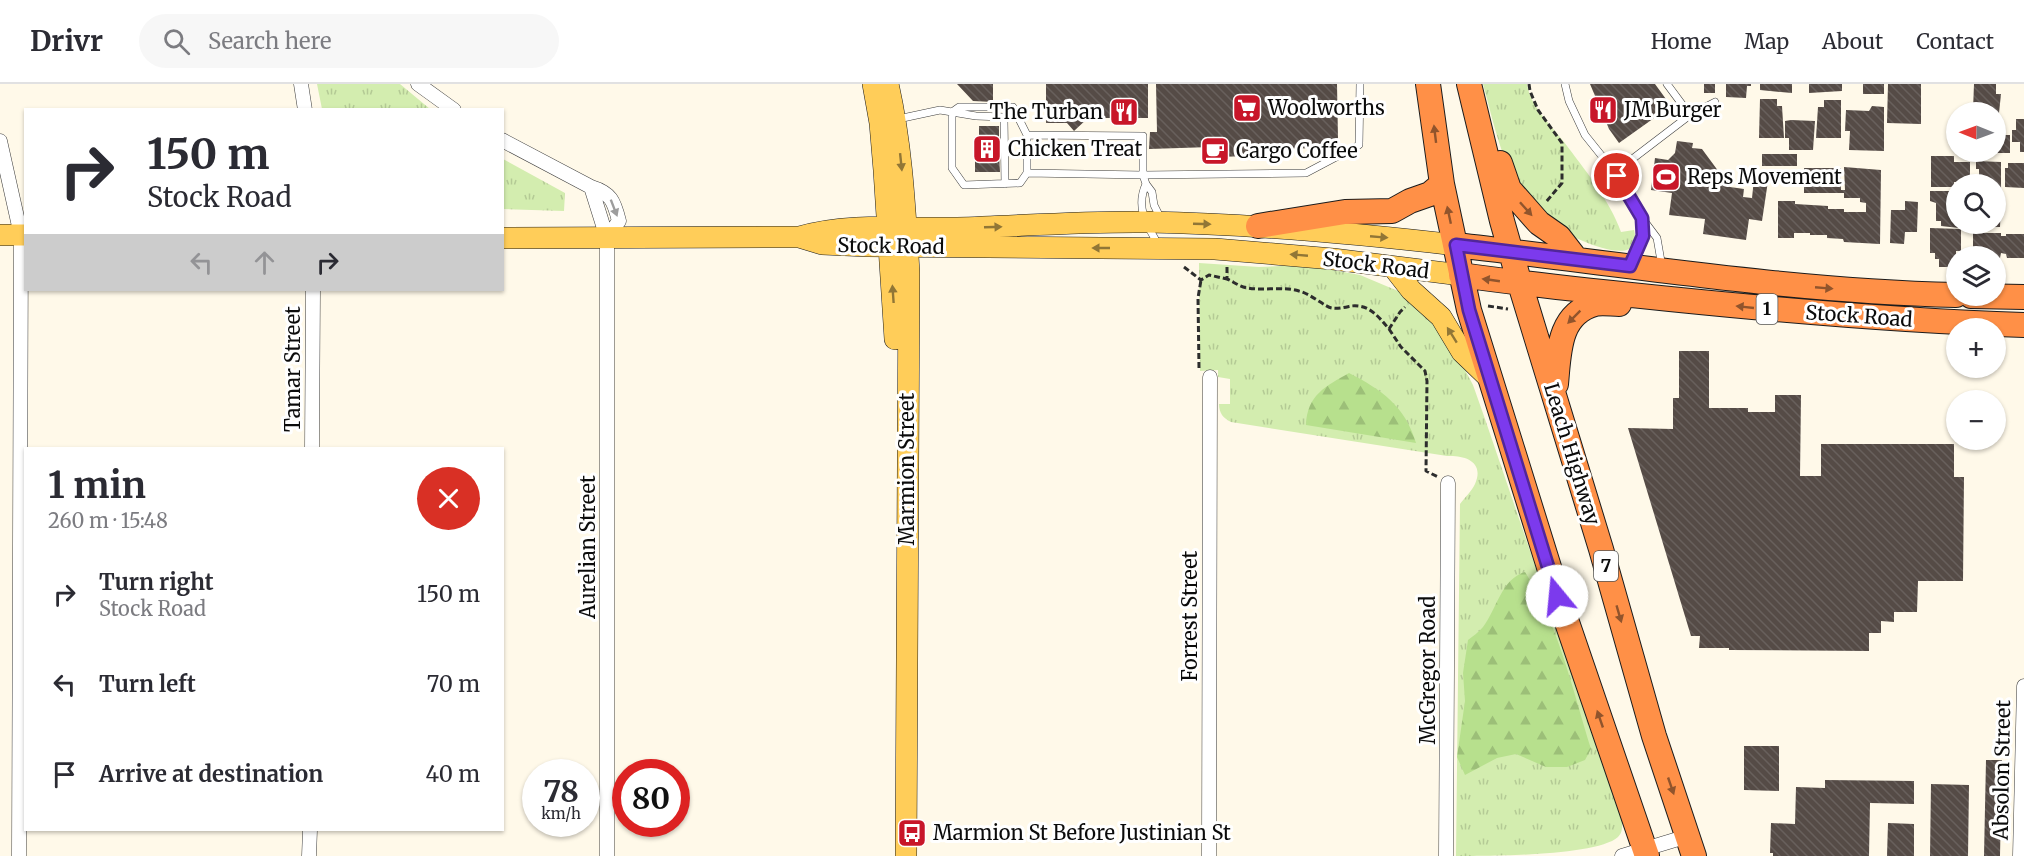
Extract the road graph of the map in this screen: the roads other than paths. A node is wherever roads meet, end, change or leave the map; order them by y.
1 (301, 84) edge
2 (418, 84) edge
3 (873, 84) edge
4 (888, 84) edge
5 (1360, 84) edge
6 (1428, 84) edge
7 (1565, 84) edge
8 (1667, 84) edge
9 (1471, 92) edge
10 (1715, 102) dead end
11 (305, 108) edge
12 (451, 108) edge
13 (952, 112) junction
14 (1690, 115) junction
15 (888, 122) junction
16 (1027, 135) junction
17 (0, 141) edge
18 (504, 141) edge
19 (1614, 172) junction
20 (1027, 173) junction
21 (1143, 175) junction
22 (1005, 184) junction
23 (1146, 184) junction
24 (1442, 184) junction
25 (1642, 218) junction
26 (1154, 222) junction
27 (1258, 226) junction
28 (15, 235) edge
29 (898, 237) junction
30 (504, 238) edge
31 (607, 238) junction
32 (1456, 245) junction
33 (1160, 248) junction
34 (1511, 252) junction
35 (1576, 259) junction
36 (1630, 266) junction
37 (1393, 267) junction
38 (1662, 270) junction
39 (1461, 275) junction
40 (1520, 284) junction
41 (313, 291) edge
42 (1946, 294) edge
43 (2006, 297) edge
44 (2024, 297) edge
45 (1669, 299) junction
46 (2024, 325) edge
47 (1210, 377) road end
48 (1490, 379) junction
49 (1555, 397) junction
50 (312, 447) edge
51 (1448, 483) road end
52 (2024, 686) edge
53 (310, 831) edge
54 (1691, 846) edge
55 (1638, 854) edge
56 (19, 856) edge
57 (309, 856) edge
58 (607, 856) edge
59 (893, 856) edge
60 (906, 856) edge
61 (1209, 856) edge
62 (1446, 856) edge
63 (2020, 856) edge

1 - 11 street
2 - 12 street
3 - 15 main road, Marmion Street
4 - 15 main road, Marmion Street
5 - 21 lane
24 -> 6 highway
7 - 19 lane
8 - 14 lane
9 - 34 highway, Leach Highway / 7
9 -> 35 highway
10 - 14 lane
13 - 15 lane
13 - 16 lane
13 - 22 lane
13 - 22 lane
14 - 19 lane
15 - 29 main road, Marmion Street
16 - 20 lane
16 - 21 lane
17 - 28 street
18 - 31 street, Aurelian Street
19 - 25 lane
20 - 21 lane
20 - 22 lane
21 - 23 lane
23 - 26 lane
23 - 26 lane
24 - 27 highway
32 -> 24 highway
25 - 36 lane
25 - 38 lane
26 -> 27 main road, Stock Road
29 -> 26 main road, Stock Road
26 - 33 lane
27 -> 32 main road, Stock Road
28 - 56 street
29 - 31 main road, Stock Road
33 -> 29 main road, Stock Road
59 -> 29 main road, Marmion Street
29 - 60 main road, Marmion Street
30 - 31 main road, Stock Road
31 - 58 street, Aurelian Street
32 - 34 highway, Stock Road / 1
32 - 39 highway
37 -> 33 main road, Stock Road
34 - 35 highway, Stock Road / 1
34 - 40 highway, Leach Highway / 7
35 - 36 highway, Stock Road / 1
36 - 38 highway, Stock Road / 1
37 - 39 main road, Stock Road
48 -> 37 main road
38 -> 42 highway, Stock Road / 1
40 -> 39 highway, Stock Road / 1
39 - 48 highway
40 - 45 highway, Stock Road / 1
40 - 49 highway, Leach Highway / 7
41 - 50 street, Tamar Street
43 - 44 highway
46 -> 45 highway, Stock Road / 1
45 -> 49 highway
47 - 61 street, Forrest Street
55 -> 48 highway
49 -> 54 highway, Leach Highway / 7
51 - 62 street, McGregor Road
52 - 63 street, Absolon Street
53 - 57 street
54 - 55 street

